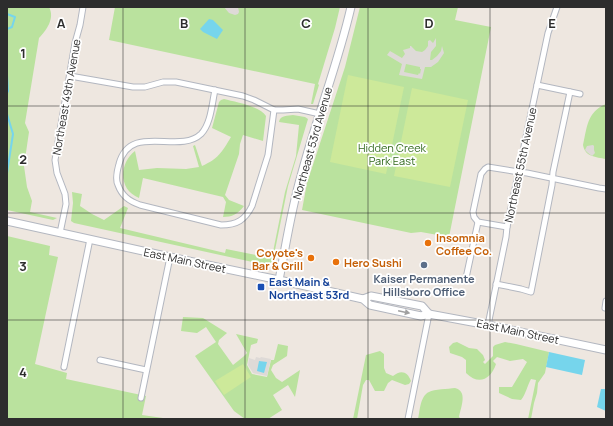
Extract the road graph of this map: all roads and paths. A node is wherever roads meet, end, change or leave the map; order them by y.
1 (83, 7) edge
2 (351, 7) edge
3 (557, 7) edge
4 (70, 76) junction
5 (537, 85) junction
6 (215, 90) junction
7 (570, 92) junction
8 (580, 94) dead end
9 (274, 110) junction
10 (320, 114) junction
11 (519, 172) junction
12 (553, 178) junction
13 (606, 189) edge
14 (7, 221) edge
15 (478, 222) junction
16 (507, 227) junction
17 (60, 233) junction
18 (90, 239) junction
19 (170, 257) junction
20 (466, 278) dead end
21 (279, 280) junction
22 (496, 284) junction
23 (606, 301) edge
24 (605, 308) edge
25 (429, 314) junction
26 (488, 325) junction
27 (606, 350) edge
28 (100, 360) dead end
29 (64, 367) dead end
30 (146, 370) junction
31 (141, 398) dead end
32 (408, 419) edge

1 - 4 street, Northeast 49th Avenue
2 - 10 main road, Northeast 53rd Avenue
3 - 5 street, Northeast 55th Avenue
4 - 6 street
4 - 17 street, Northeast 49th Avenue
5 - 7 street
5 - 11 street, Northeast 55th Avenue
6 - 9 street
6 - 9 street
7 - 8 street
7 - 12 street
9 - 10 street
10 - 21 main road, Northeast 53rd Avenue
11 - 12 street
11 - 15 street
11 - 16 street, Northeast 55th Avenue
12 - 13 street
12 - 22 street
14 - 17 main road, East Main Street
15 - 16 street
15 - 20 street
16 - 22 street, Northeast 55th Avenue
17 - 18 main road, East Main Street
18 - 19 main road, East Main Street
18 - 29 street
19 - 21 main road, East Main Street
19 - 30 street
21 - 25 main road, East Main Street
22 - 26 street, Northeast 55th Avenue
23 - 24 street
25 - 26 main road, East Main Street
25 - 32 street
26 - 27 main road, East Main Street
28 - 30 street
30 - 31 street

